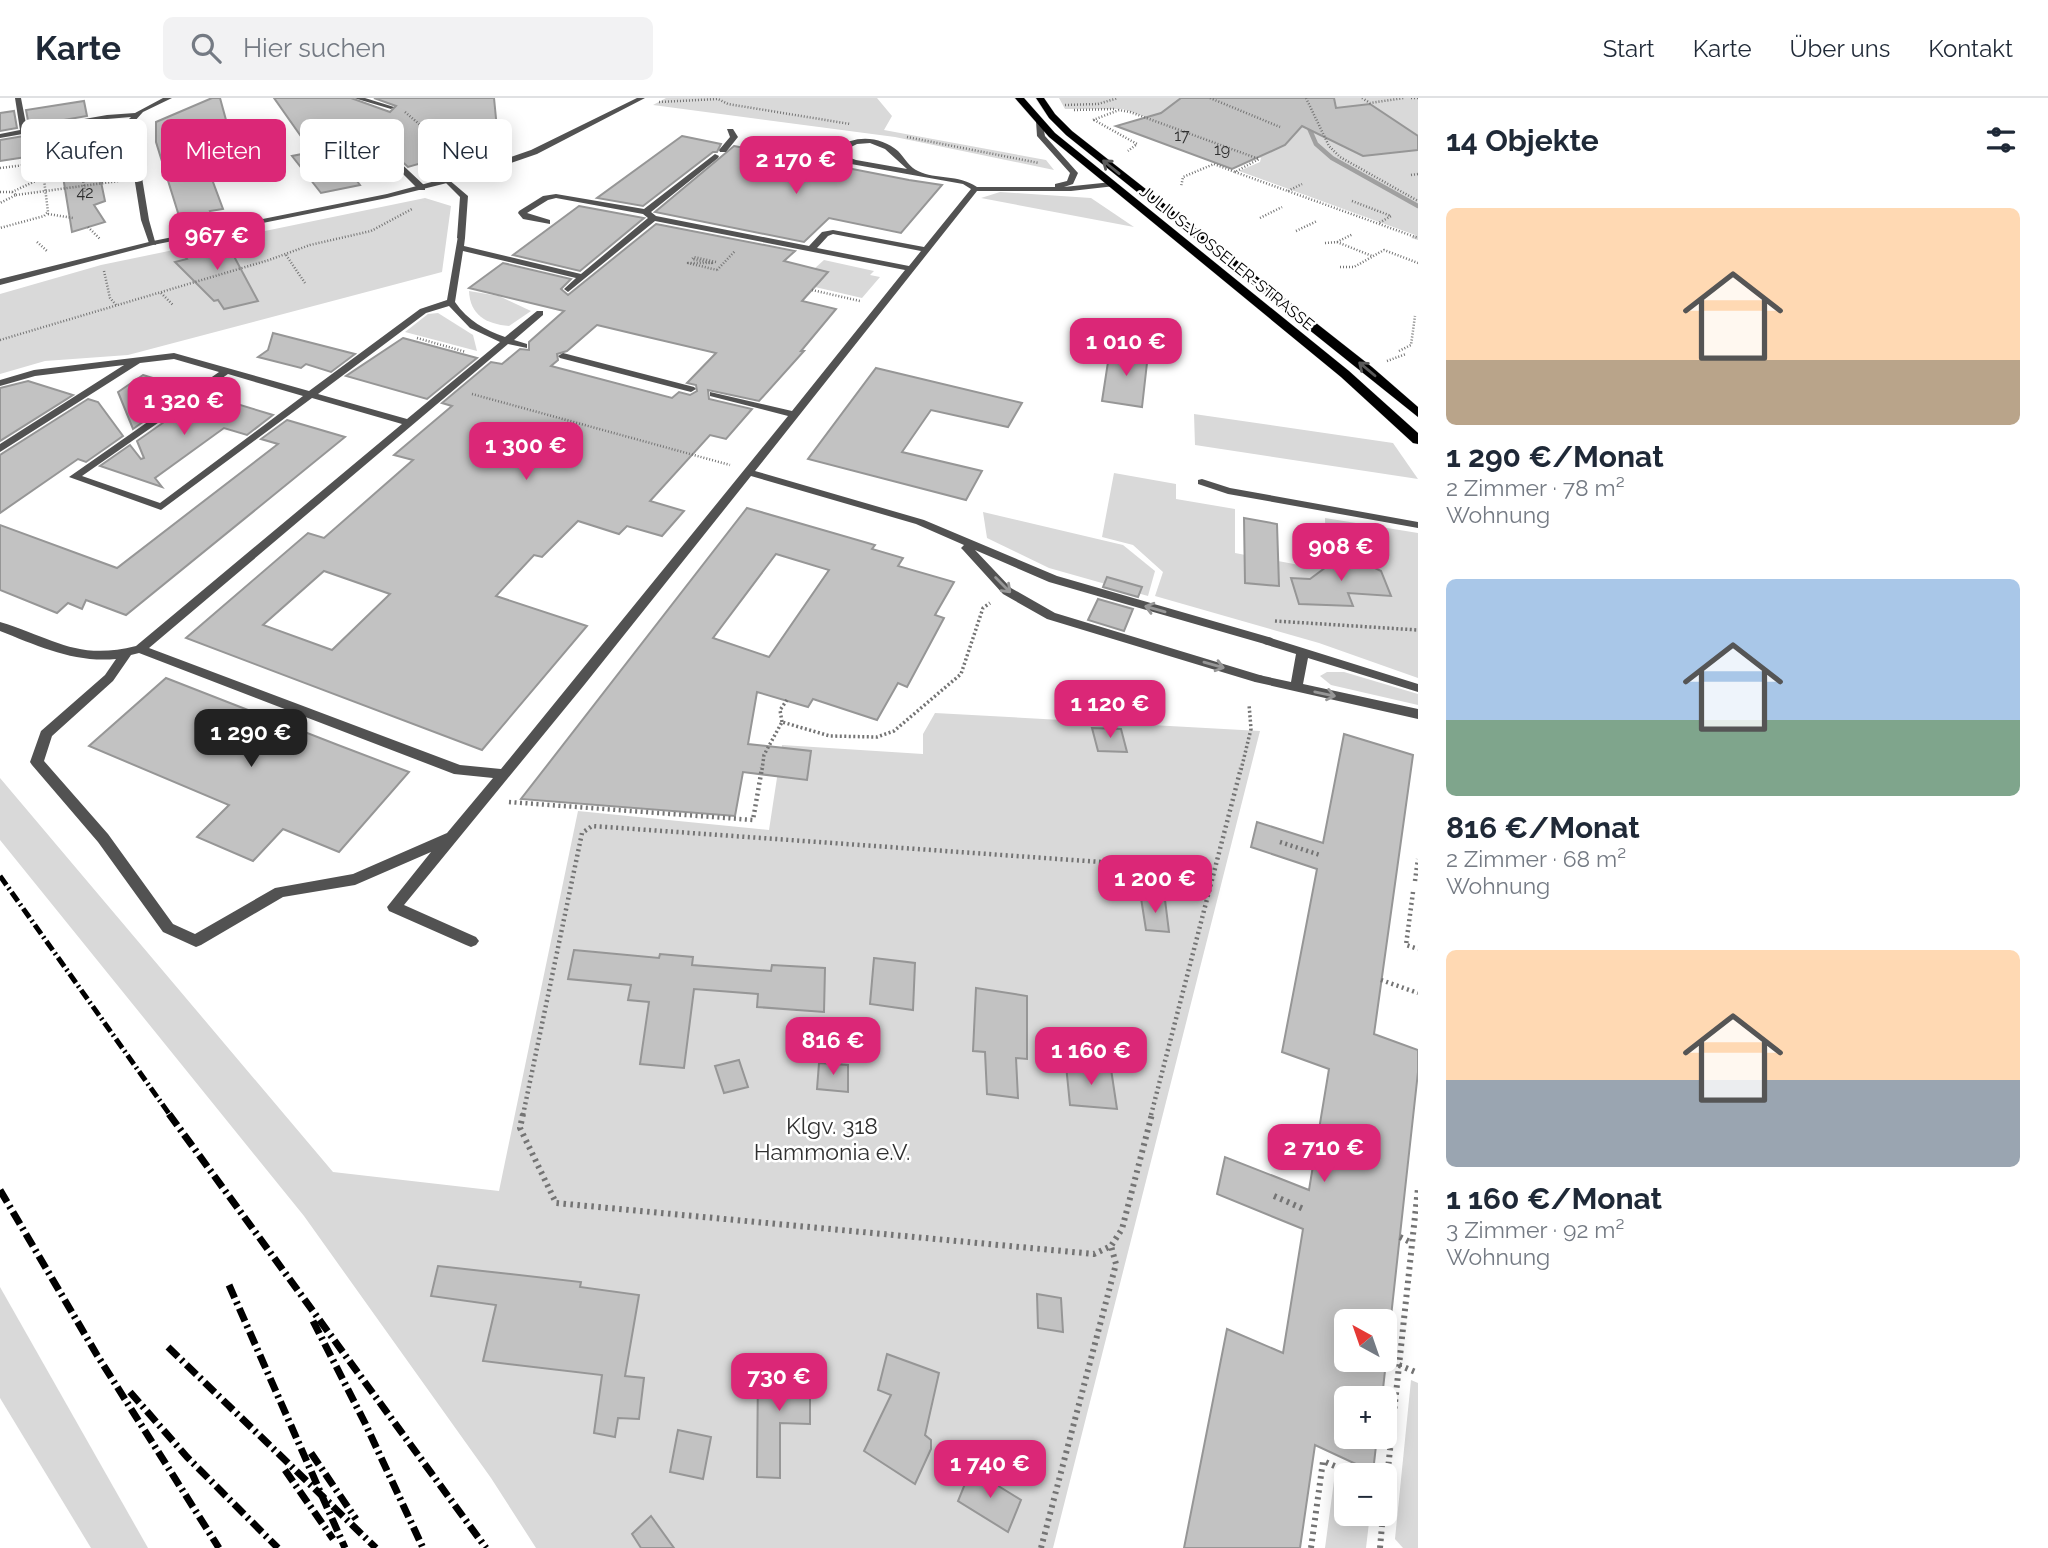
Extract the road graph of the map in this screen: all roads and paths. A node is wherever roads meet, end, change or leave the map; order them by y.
1 (18, 98) edge
2 (169, 98) edge
3 (357, 98) edge
4 (642, 98) edge
5 (1019, 98) edge
6 (1118, 98) edge
7 (1210, 98) edge
8 (1307, 98) edge
9 (1362, 98) edge
10 (1404, 98) edge
11 (1411, 98) edge
12 (1418, 98) edge
13 (1044, 105) edge
14 (391, 107) joint
15 (1119, 110) junction
16 (135, 115) junction
17 (22, 119) edge
18 (96, 119) edge
19 (132, 119) edge
20 (1149, 119) junction
21 (1144, 121) dead end
22 (418, 122) edge
23 (1039, 123) junction
24 (1280, 127) dead end
25 (730, 131) dead end
26 (21, 132) edge
27 (1188, 133) junction
28 (1182, 135) dead end
29 (0, 136) edge
30 (21, 141) edge
31 (0, 144) edge
32 (1228, 147) junction
33 (1222, 149) dead end
34 (723, 150) dead end
35 (1128, 151) dead end
36 (715, 156) dead end
37 (512, 159) edge
38 (1258, 161) junction
39 (1242, 164) dead end
40 (21, 165) edge
41 (1267, 165) dead end
42 (1248, 166) junction
43 (0, 168) edge
44 (404, 170) edge
45 (914, 172) junction
46 (1234, 172) junction
47 (1418, 174) edge
48 (1411, 175) dead end
49 (33, 182) edge
50 (44, 182) edge
51 (83, 182) edge
52 (111, 182) edge
53 (139, 182) edge
54 (444, 182) edge
55 (449, 182) edge
56 (1112, 184) junction
57 (1302, 184) dead end
58 (84, 186) junction
59 (1181, 187) dead end
60 (422, 188) junction
61 (1044, 188) junction
62 (975, 189) junction
63 (1288, 191) junction
64 (0, 192) edge
65 (12, 192) junction
66 (45, 192) junction
67 (85, 192) dead end
68 (16, 195) junction
69 (1352, 201) dead end
70 (1418, 201) edge
71 (0, 203) edge
72 (423, 203) dead end
73 (1282, 207) dead end
74 (48, 214) junction
75 (649, 215) junction
76 (73, 218) dead end
77 (1260, 218) dead end
78 (1317, 220) dead end
79 (547, 222) dead end
80 (1374, 223) junction
81 (88, 227) dead end
82 (0, 228) edge
83 (1296, 231) dead end
84 (1353, 234) dead end
85 (1418, 238) edge
86 (1337, 242) junction
87 (153, 243) junction
88 (461, 243) junction
89 (1325, 243) dead end
90 (106, 245) dead end
91 (1390, 248) dead end
92 (811, 249) junction
93 (926, 250) junction
94 (1384, 250) junction
95 (286, 255) junction
96 (1373, 256) junction
97 (716, 262) dead end
98 (725, 262) dead end
99 (1418, 262) edge
100 (100, 264) dead end
101 (1339, 267) dead end
102 (911, 269) junction
103 (582, 277) junction
104 (0, 282) edge
105 (305, 283) dead end
106 (568, 289) dead end
107 (812, 290) dead end
108 (161, 293) junction
109 (451, 302) junction
110 (173, 305) dead end
111 (117, 306) junction
112 (882, 306) junction
113 (540, 313) dead end
114 (1415, 316) dead end
115 (395, 332) junction
116 (0, 340) edge
117 (506, 341) junction
118 (524, 346) dead end
119 (1399, 351) dead end
120 (1406, 354) dead end
121 (563, 356) dead end
122 (487, 358) junction
123 (137, 361) junction
124 (1383, 362) dead end
125 (227, 371) junction
126 (0, 383) edge
127 (451, 388) junction
128 (691, 388) dead end
129 (713, 394) dead end
130 (311, 395) junction
131 (1418, 414) edge
132 (794, 415) junction
133 (409, 423) junction
134 (1418, 440) edge
135 (0, 449) edge
136 (747, 472) junction
137 (1202, 482) dead end
138 (1418, 525) edge
139 (955, 538) junction
140 (1007, 590) junction
141 (1267, 621) dead end
142 (0, 626) edge
143 (1418, 630) edge
144 (133, 652) junction
145 (1303, 652) junction
146 (1296, 687) junction
147 (1418, 688) edge
148 (787, 700) dead end
149 (1250, 704) dead end
150 (1418, 714) edge
151 (782, 722) junction
152 (505, 774) junction
153 (502, 810) dead end
154 (455, 835) junction
155 (1280, 842) dead end
156 (1320, 855) dead end
157 (1418, 859) edge
158 (1214, 870) junction
159 (1415, 881) dead end
160 (1413, 892) dead end
161 (471, 941) dead end
162 (1418, 948) edge
163 (1381, 980) dead end
164 (1418, 993) edge
165 (1418, 1188) edge
166 (1274, 1196) dead end
167 (1306, 1210) dead end
168 (1400, 1237) dead end
169 (1412, 1243) junction
170 (1111, 1246) junction
171 (1399, 1365) junction
172 (1418, 1373) edge
173 (1388, 1463) edge
174 (1334, 1466) edge
175 (1382, 1526) edge
176 (1041, 1548) edge
177 (1311, 1548) edge
178 (1380, 1548) edge

1 - 17 street
2 - 16 street
3 - 14 street
4 - 37 street
5 - 23 main road, JULIUS-VOSSELER-STRASSE
6 - 13 path
7 - 24 path
8 - 70 path
9 - 10 path
11 - 12 path
13 - 15 path
131 -> 13 main road, JULIUS-VOSSELER-STRASSE
14 - 22 path
15 - 20 path
15 - 35 path
16 - 18 street
16 - 19 street
20 - 21 path
20 - 27 path
23 - 56 main road, JULIUS-VOSSELER-STRASSE
23 - 61 street
25 - 34 street
26 - 29 street
27 - 28 path
27 - 32 path
30 - 31 street
32 - 33 path
32 - 38 path
36 - 75 street
38 - 41 path
38 - 42 path
39 - 42 path
40 - 43 path
42 - 46 path
44 - 60 street
45 - 45 street
45 - 62 street
46 - 59 path
46 - 63 path
47 - 48 path
49 - 65 path
50 - 66 path
51 - 58 path
52 - 58 path
53 - 87 street
54 - 60 street
55 - 88 street
56 - 61 street
56 - 134 main road, JULIUS-VOSSELER-STRASSE
57 - 63 path
58 - 66 path
58 - 67 path
60 - 87 street
61 - 62 street
62 - 93 street
63 - 80 path
64 - 65 path
65 - 68 path
66 - 68 path
66 - 74 path
68 - 71 path
69 - 80 path
72 - 95 path
73 - 77 path
74 - 76 path
74 - 82 path
75 - 79 street
75 - 92 street
75 - 103 street
78 - 83 path
80 - 85 path
81 - 90 path
84 - 86 path
86 - 89 path
86 - 96 path
87 - 104 street
88 - 103 street
88 - 109 street
91 - 94 path
92 - 93 street
92 - 102 street
93 - 102 street
94 - 96 path
94 - 99 path
95 - 105 path
95 - 108 path
96 - 101 path
97 - 98 path
100 - 111 path
102 - 112 street
103 - 106 street
107 - 112 path
108 - 110 path
108 - 111 path
109 - 115 street
109 - 117 street
111 - 116 path
112 - 132 street
113 - 117 street
114 - 119 path
115 - 122 path
115 - 130 street
117 - 118 street
117 - 122 street
120 - 124 path
121 - 128 street
122 - 127 street
123 - 125 street
123 - 126 street
123 - 135 street
125 - 130 street
125 - 130 street
127 - 133 street
127 - 136 path
129 - 132 street
130 - 133 street
132 - 136 street
133 - 144 street
136 - 139 street
136 - 152 street
137 - 138 street
139 -> 140 street
145 -> 139 street
140 -> 146 street
140 - 151 path
141 - 143 path
142 - 144 street
144 - 152 street
144 - 154 street
145 - 146 street
145 - 147 street
146 -> 150 street
148 - 151 path
149 - 158 path
151 - 153 path
152 - 154 street
154 - 161 street
155 - 156 path
157 - 159 path
158 - 170 path
158 - 170 path
160 - 162 path
163 - 164 path
165 - 169 path
166 - 167 path
168 - 169 path
169 - 171 path
170 - 176 path
171 - 172 path
171 - 173 path
174 - 177 path
175 - 178 path

